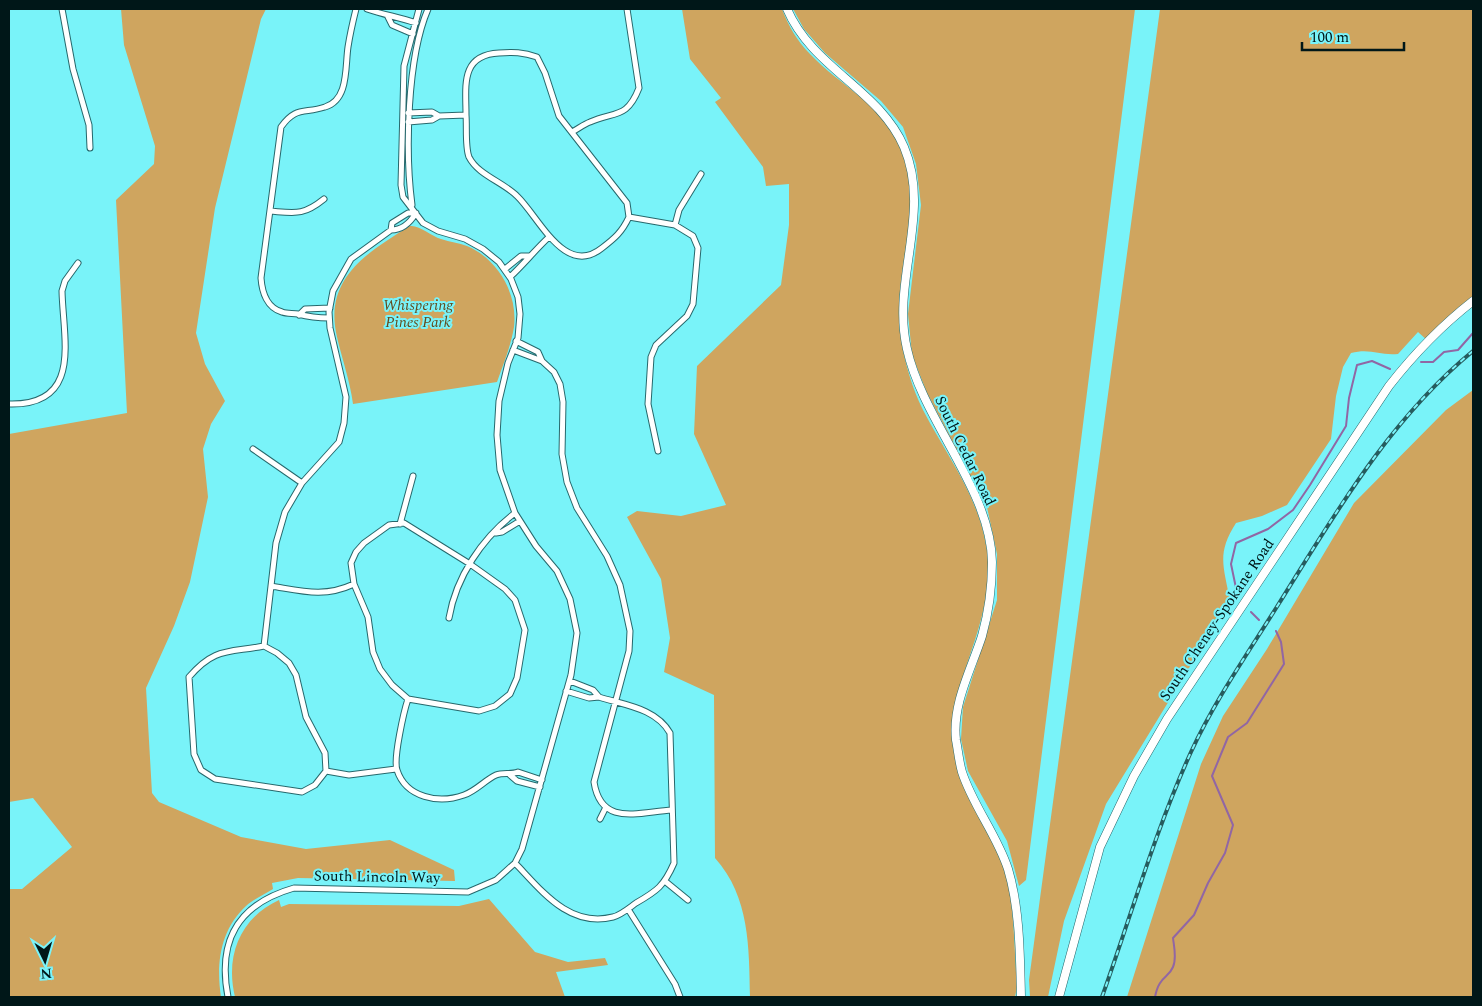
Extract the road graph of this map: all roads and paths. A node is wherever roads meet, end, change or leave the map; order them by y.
1 (62, 9) edge
2 (356, 9) edge
3 (367, 9) edge
4 (419, 9) edge
5 (428, 9) edge
6 (627, 9) edge
7 (787, 9) edge
8 (388, 17) junction
9 (414, 23) junction
10 (422, 26) junction
11 (411, 34) junction
12 (419, 37) junction
13 (410, 112) junction
14 (402, 113) junction
15 (466, 115) junction
16 (439, 116) junction
17 (402, 122) junction
18 (410, 122) junction
19 (572, 132) junction
20 (90, 148) dead end
21 (702, 174) dead end
22 (324, 199) dead end
23 (412, 206) junction
24 (270, 211) junction
25 (416, 213) junction
26 (629, 217) junction
27 (675, 224) junction
28 (391, 230) junction
29 (549, 237) junction
30 (529, 256) junction
31 (78, 262) dead end
32 (504, 269) junction
33 (510, 277) junction
34 (1473, 301) edge
35 (330, 308) junction
36 (299, 315) junction
37 (329, 318) junction
38 (516, 342) junction
39 (513, 350) junction
40 (542, 361) junction
41 (9, 404) edge
42 (253, 449) dead end
43 (658, 451) dead end
44 (413, 476) dead end
45 (302, 483) junction
46 (515, 513) junction
47 (520, 521) junction
48 (400, 524) junction
49 (496, 532) junction
50 (470, 564) junction
51 (354, 584) junction
52 (271, 586) junction
53 (449, 618) dead end
54 (264, 646) junction
55 (570, 680) junction
56 (566, 691) junction
57 (599, 696) junction
58 (408, 699) junction
59 (615, 702) junction
60 (396, 769) junction
61 (326, 771) junction
62 (510, 775) junction
63 (542, 780) junction
64 (540, 787) junction
65 (605, 809) junction
66 (672, 810) junction
67 (600, 820) dead end
68 (515, 862) junction
69 (666, 882) junction
70 (688, 900) dead end
71 (628, 909) junction
72 (228, 997) edge
73 (680, 997) edge
74 (1022, 997) edge
75 (1059, 997) edge

1 - 20 street
2 - 24 street
3 - 8 street
4 - 9 street, South Lincoln Way
5 - 10 street
6 - 19 street
7 - 74 street, South Cedar Road
8 - 9 street
8 - 11 street
9 - 10 street
9 - 11 street, South Lincoln Way
10 - 12 street
11 - 12 street
11 - 14 street, South Lincoln Way
12 - 13 street
13 - 14 street
13 - 16 street
13 - 18 street
14 - 17 street, South Lincoln Way
15 - 16 street
15 - 19 street
15 - 29 street
16 - 18 street
17 - 18 street
17 - 23 street, South Lincoln Way
18 - 23 street
19 - 26 street
21 - 27 street
22 - 24 street
23 - 25 street, South Lincoln Way
24 - 36 street
25 - 28 street
25 - 28 street
25 - 32 street, South Lincoln Way
26 - 27 street
26 - 29 street
27 - 43 street
28 - 35 street
29 - 30 street
30 - 32 street
30 - 33 street
31 - 41 street
32 - 33 street, South Lincoln Way
33 - 38 street, South Lincoln Way
34 - 75 street, South Cheney-Spokane Road
35 - 36 street
35 - 37 street
36 - 37 street
37 - 45 street
38 - 39 street, South Lincoln Way
38 - 40 street
39 - 40 street
39 - 46 street, South Lincoln Way
40 - 59 street
42 - 45 street
44 - 48 street
45 - 52 street
46 - 47 street, South Lincoln Way
46 - 49 street
47 - 49 street
47 - 55 street, South Lincoln Way
48 - 50 street
48 - 51 street
49 - 50 street
50 - 53 street
50 - 58 street
51 - 52 street
51 - 58 street
52 - 54 street
54 - 61 street
54 - 61 street
55 - 56 street, South Lincoln Way
55 - 57 street
56 - 57 street
56 - 63 street, South Lincoln Way
57 - 59 street
58 - 60 street
59 - 65 street
59 - 66 street
60 - 61 street
60 - 62 street
62 - 63 street
62 - 64 street
63 - 64 street, South Lincoln Way
64 - 68 street, South Lincoln Way
65 - 66 street
65 - 67 street
66 - 69 street
68 - 71 street
68 - 72 street, South Lincoln Way
69 - 70 street
69 - 71 street
71 - 73 street

